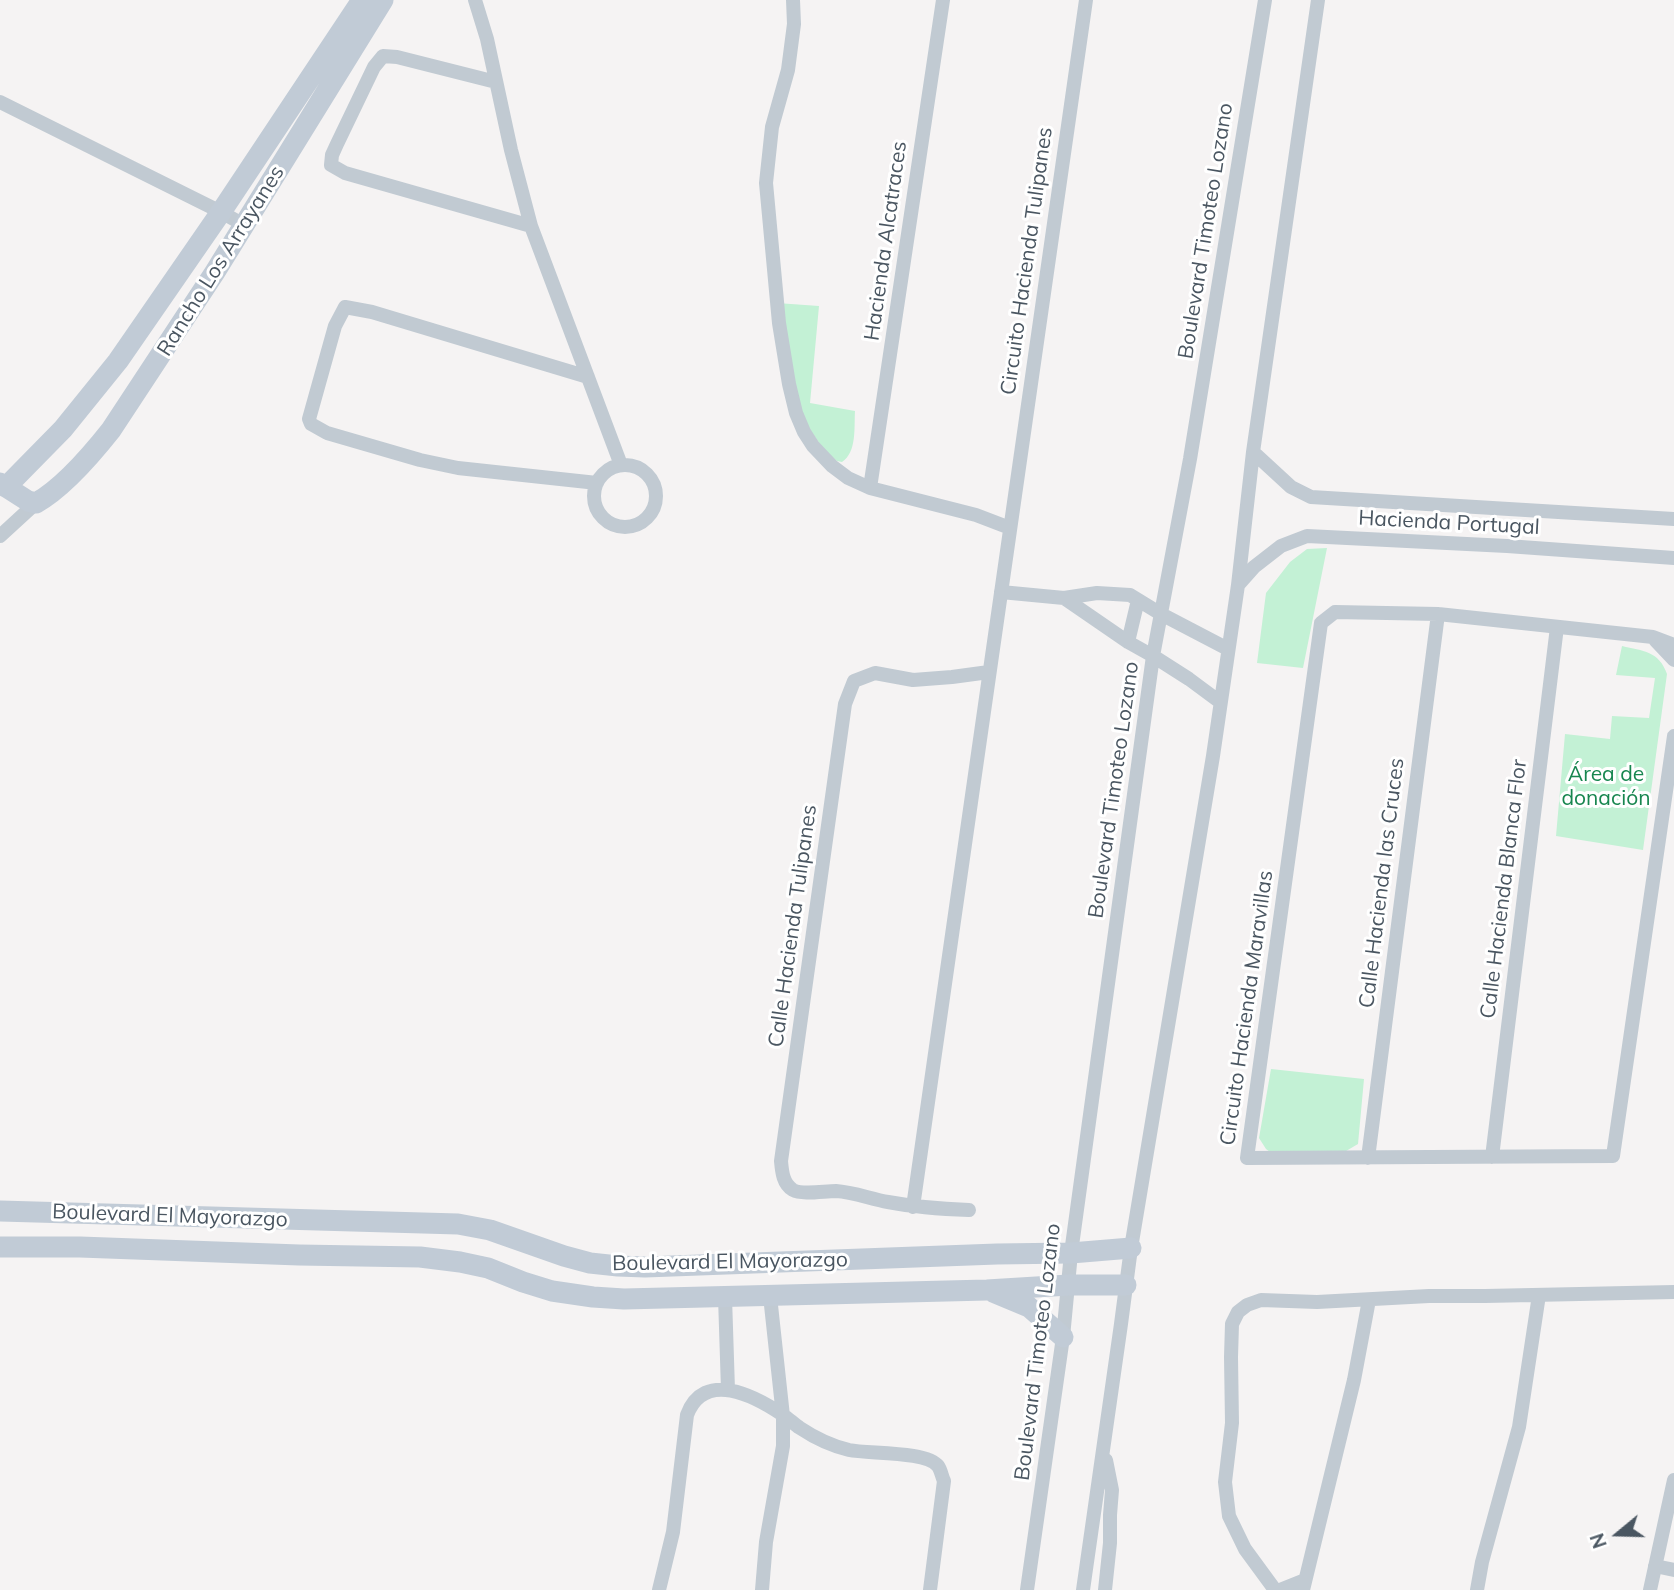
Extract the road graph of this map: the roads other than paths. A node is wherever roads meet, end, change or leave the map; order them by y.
1 (362, 0) edge
2 (383, 0) edge
3 (475, 0) edge
4 (793, 0) edge
5 (943, 0) edge
6 (1086, 0) edge
7 (1265, 0) edge
8 (1318, 0) edge
9 (496, 82) junction
10 (0, 102) edge
11 (221, 212) junction
12 (244, 225) junction
13 (531, 226) junction
14 (588, 377) junction
15 (1253, 452) junction
16 (621, 465) junction
17 (597, 483) junction
18 (2, 488) edge
19 (870, 488) junction
20 (36, 503) junction
21 (1674, 519) edge
22 (1010, 528) junction
23 (0, 536) edge
24 (1674, 558) edge
25 (1238, 585) junction
26 (1001, 592) junction
27 (1064, 598) junction
28 (1138, 600) junction
29 (1161, 614) junction
30 (1438, 614) junction
31 (1557, 627) junction
32 (1653, 637) junction
33 (1128, 642) junction
34 (1674, 645) edge
35 (1228, 649) junction
36 (1153, 656) junction
37 (1674, 660) edge
38 (989, 672) junction
39 (1220, 702) junction
40 (1674, 736) edge
41 (1492, 1157) junction
42 (1368, 1158) junction
43 (913, 1207) junction
44 (969, 1210) dead end
45 (0, 1211) edge
46 (0, 1247) edge
47 (1131, 1248) junction
48 (1071, 1253) junction
49 (736, 1264) junction
50 (1069, 1285) junction
51 (1126, 1285) junction
52 (988, 1290) junction
53 (1674, 1292) edge
54 (1539, 1295) junction
55 (770, 1296) junction
56 (725, 1297) junction
57 (1369, 1300) junction
58 (1063, 1337) junction
59 (728, 1390) junction
60 (783, 1416) junction
61 (1103, 1451) junction
62 (1674, 1480) edge
63 (1655, 1566) junction
64 (1674, 1570) edge
65 (1304, 1585) edge
66 (659, 1590) edge
67 (762, 1590) edge
68 (930, 1590) edge
69 (1027, 1590) edge
70 (1083, 1590) edge
71 (1105, 1590) edge
72 (1277, 1590) edge
73 (1477, 1590) edge
74 (1650, 1590) edge

1 - 11 street, Rancho Los Arrayanes
2 - 12 street, Rancho Los Arrayanes
3 - 9 street
4 - 19 street
5 - 19 street, Hacienda Alcatraces
6 - 22 street, Circuito Hacienda Tulipanes
7 - 29 street, Boulevard Timoteo Lozano
8 - 15 street
9 - 13 street
9 - 13 street
10 - 11 street
11 - 12 street
11 - 18 street, Rancho Los Arrayanes
12 - 20 street, Rancho Los Arrayanes
13 - 14 street
14 - 16 street
14 - 17 street
15 - 21 street, Hacienda Portugal
15 - 25 street
16 - 17 street
16 - 17 street
18 - 20 street
19 - 22 street
20 - 23 street
22 - 26 street, Circuito Hacienda Tulipanes
24 - 25 street, Hacienda Portugal
25 - 35 street
26 - 27 street
26 - 38 street
27 - 28 street
27 - 33 street
28 - 29 street
28 - 33 street
29 - 35 street
29 - 36 street, Boulevard Timoteo Lozano
30 - 31 street, Circuito Hacienda Maravillas
30 - 42 street, Calle Hacienda las Cruces
30 - 42 street, Circuito Hacienda Maravillas
31 - 32 street, Circuito Hacienda Maravillas
31 - 41 street, Calle Hacienda Blanca Flor
32 - 34 street, Circuito Hacienda Maravillas
32 - 37 street
33 - 36 street
35 - 39 street
36 - 39 street
36 - 48 street, Boulevard Timoteo Lozano
38 - 43 street
38 - 43 street, Calle Hacienda Tulipanes
39 - 47 street
40 - 41 street, Circuito Hacienda Maravillas
41 - 42 street, Circuito Hacienda Maravillas
43 - 44 street, Calle Hacienda Tulipanes
45 - 49 street, Boulevard El Mayorazgo
46 - 56 street, Boulevard El Mayorazgo
47 - 48 street, Boulevard El Mayorazgo
47 - 51 street
48 - 49 street, Boulevard El Mayorazgo
48 - 50 street, Boulevard Timoteo Lozano
49 - 55 street
50 - 51 street, Boulevard El Mayorazgo
50 - 52 street, Boulevard El Mayorazgo
50 - 58 street, Boulevard Timoteo Lozano
51 - 61 street
52 - 55 street, Boulevard El Mayorazgo
52 - 58 street
53 - 54 street
54 - 57 street
54 - 73 street
55 - 56 street, Boulevard El Mayorazgo
55 - 60 street
56 - 59 street
57 - 65 street
57 - 72 street
58 - 69 street, Boulevard Timoteo Lozano
59 - 60 street
59 - 66 street
60 - 67 street
60 - 68 street
61 - 70 street
61 - 71 street
62 - 63 street
63 - 64 street
63 - 74 street
65 - 72 street

